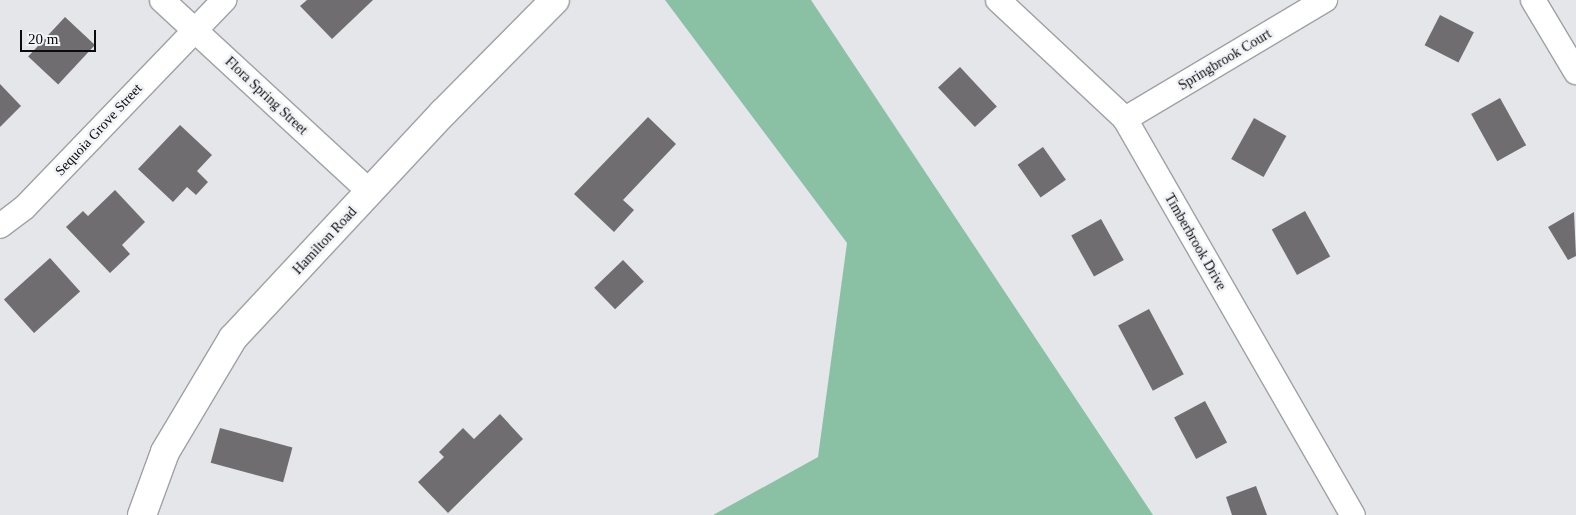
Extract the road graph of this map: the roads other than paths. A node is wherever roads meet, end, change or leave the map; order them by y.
1 (162, 0) edge
2 (224, 0) edge
3 (555, 0) edge
4 (998, 0) edge
5 (1325, 0) edge
6 (1533, 0) edge
7 (194, 29) junction
8 (1576, 72) edge
9 (1125, 119) junction
10 (370, 192) junction
11 (0, 226) edge
12 (142, 515) edge
13 (1353, 515) edge

1 - 7 street, Flora Spring Street
2 - 7 street, Sequoia Grove Street
3 - 10 street, Hamilton Road
4 - 9 street, Timberbrook Drive
5 - 9 street, Springbrook Court
6 - 8 street
7 - 10 street, Flora Spring Street
7 - 11 street, Sequoia Grove Street
9 - 13 street, Timberbrook Drive
10 - 12 street, Hamilton Road

